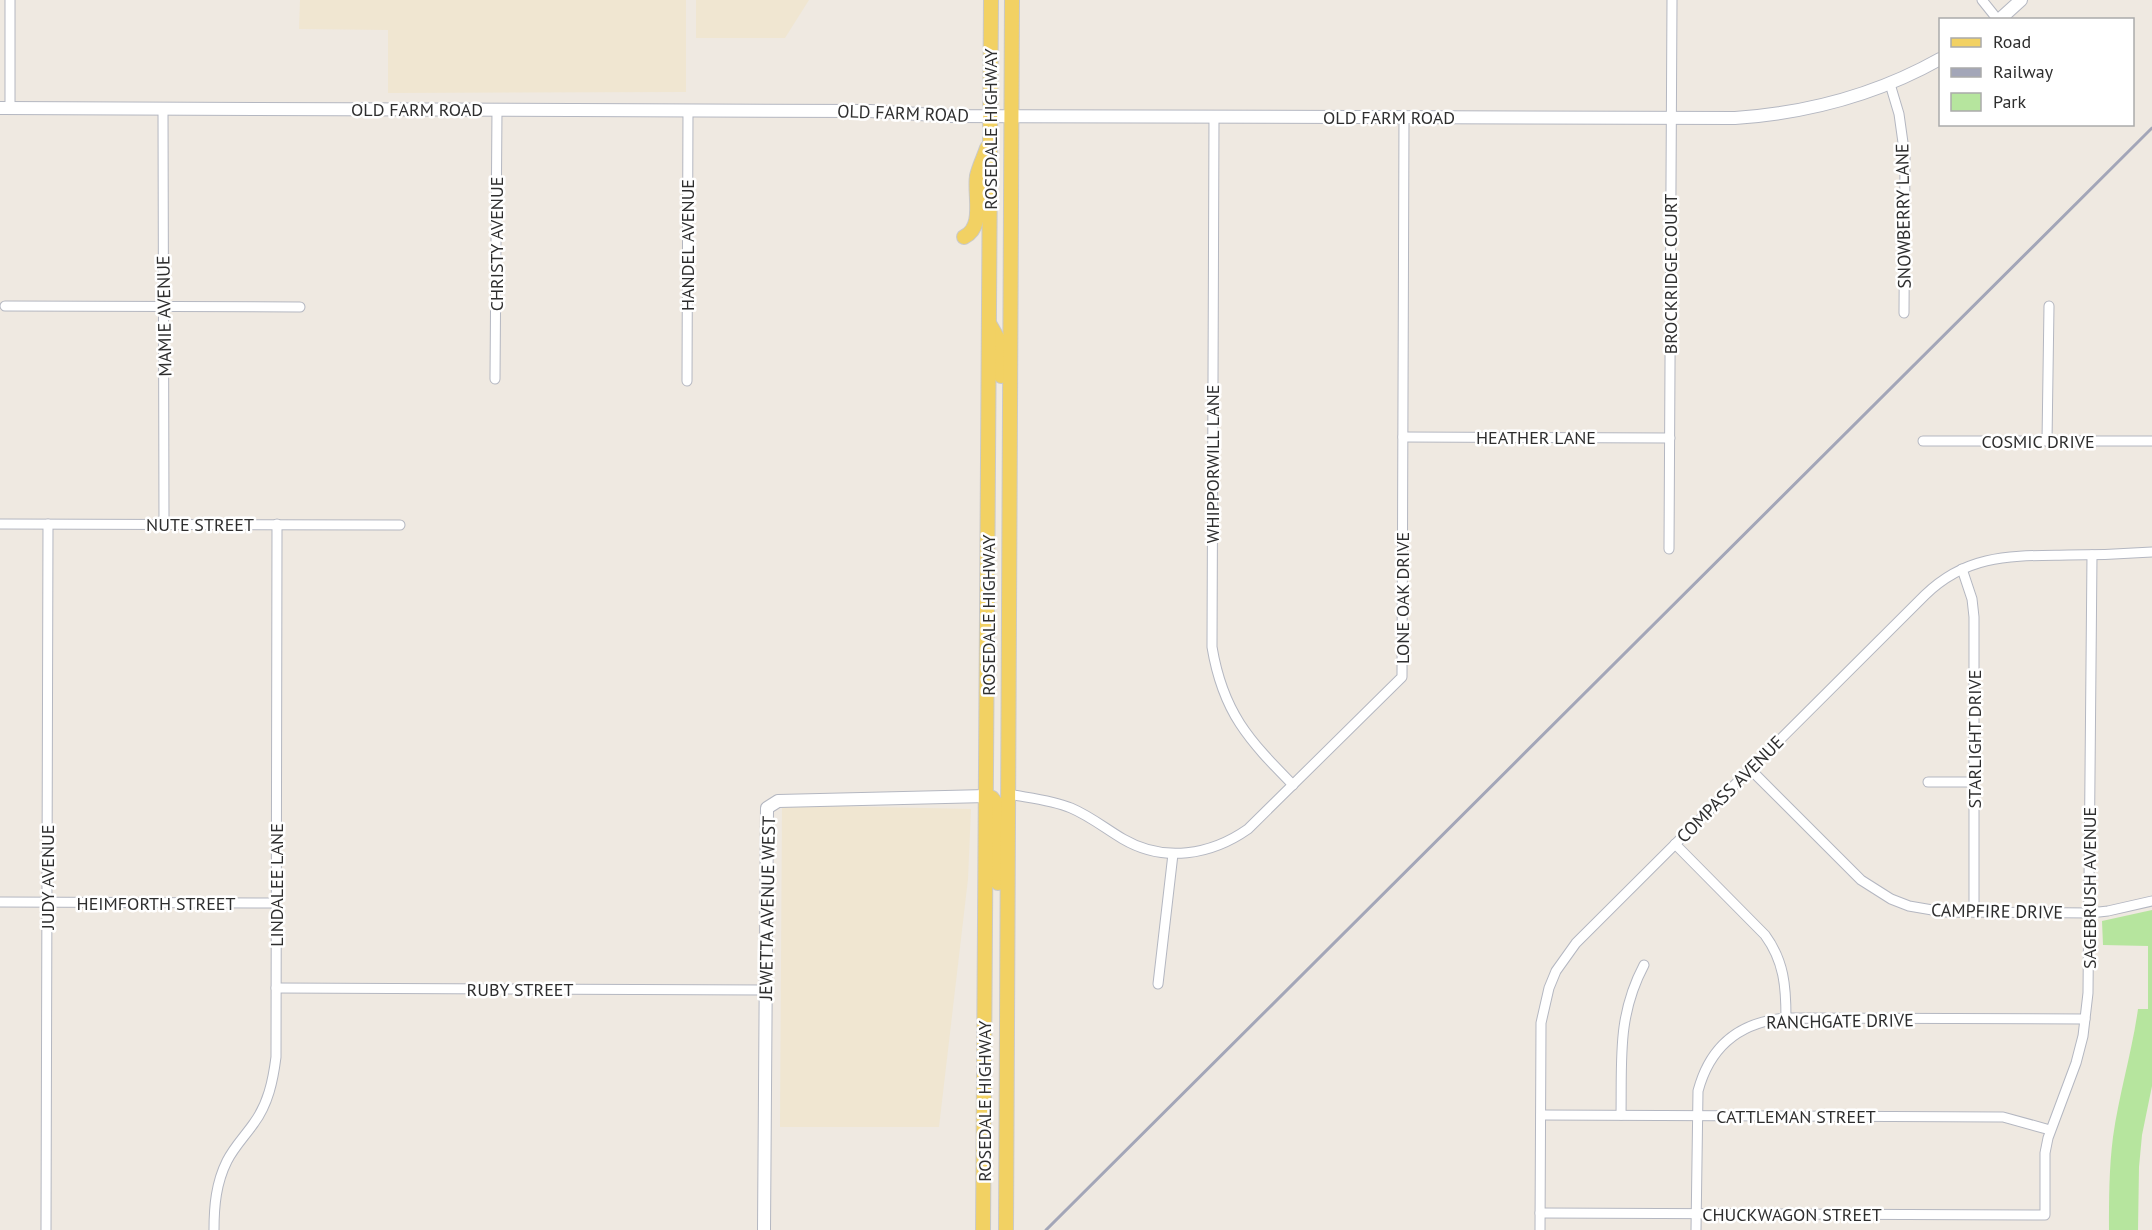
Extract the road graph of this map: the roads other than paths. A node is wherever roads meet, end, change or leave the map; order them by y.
1 (10, 0) edge
2 (991, 0) edge
3 (1012, 0) edge
4 (1672, 0) edge
5 (1982, 0) edge
6 (2021, 0) edge
7 (1996, 18) edge
8 (2000, 18) edge
9 (1939, 60) edge
10 (1890, 84) junction
11 (5, 108) edge
12 (163, 108) junction
13 (497, 110) junction
14 (688, 110) junction
15 (990, 116) junction
16 (1011, 116) junction
17 (1214, 117) junction
18 (1404, 117) junction
19 (1671, 118) junction
20 (990, 141) junction
21 (964, 237) dead end
22 (5, 306) dead end
23 (163, 306) junction
24 (2049, 306) dead end
25 (300, 307) dead end
26 (1904, 313) dead end
27 (989, 324) junction
28 (495, 379) dead end
29 (687, 381) dead end
30 (1403, 437) junction
31 (1670, 438) junction
32 (1923, 441) dead end
33 (2047, 441) junction
34 (2152, 441) edge
35 (1010, 482) junction
36 (0, 524) edge
37 (48, 524) junction
38 (164, 524) junction
39 (277, 524) junction
40 (400, 525) dead end
41 (1669, 549) dead end
42 (2152, 552) edge
43 (2092, 555) junction
44 (1962, 569) junction
45 (987, 647) junction
46 (1750, 769) junction
47 (1928, 782) dead end
48 (1974, 782) junction
49 (1293, 785) junction
50 (1008, 794) junction
51 (987, 796) junction
52 (1675, 844) junction
53 (1173, 854) junction
54 (2152, 901) edge
55 (0, 902) edge
56 (47, 902) junction
57 (276, 903) junction
58 (1974, 912) junction
59 (2090, 912) junction
60 (1644, 965) dead end
61 (1158, 984) dead end
62 (276, 988) junction
63 (765, 990) junction
64 (1786, 1018) junction
65 (2085, 1019) junction
66 (1006, 1038) junction
67 (1541, 1115) junction
68 (1621, 1115) junction
69 (1697, 1115) junction
70 (2050, 1130) junction
71 (1540, 1213) junction
72 (1696, 1213) junction
73 (2045, 1215) joint
74 (1006, 1224) edge
75 (46, 1230) edge
76 (214, 1230) edge
77 (764, 1230) edge
78 (983, 1230) edge
79 (1540, 1230) edge
80 (1696, 1230) edge

1 - 11 street
2 - 15 main road, ROSEDALE HIGHWAY
3 - 16 main road, ROSEDALE HIGHWAY
4 - 19 street, BROCKRIDGE COURT
5 - 7 street
6 - 8 street
9 - 10 street, OLD FARM ROAD
10 - 19 street, OLD FARM ROAD
10 - 26 street, SNOWBERRY LANE
11 - 12 street, OLD FARM ROAD
12 - 13 street, OLD FARM ROAD
12 - 23 street, MAMIE AVENUE
13 - 14 street, OLD FARM ROAD
13 - 28 street, CHRISTY AVENUE
14 - 15 street, OLD FARM ROAD
14 - 29 street, HANDEL AVENUE
15 - 16 street, OLD FARM ROAD
15 - 20 main road, ROSEDALE HIGHWAY
16 - 17 street, OLD FARM ROAD
16 - 35 main road, ROSEDALE HIGHWAY
17 - 18 street, OLD FARM ROAD
17 - 49 street, WHIPPORWILL LANE
18 - 19 street, OLD FARM ROAD
18 - 30 street, LONE OAK DRIVE
19 - 31 street, BROCKRIDGE COURT
20 - 21 main road
20 - 27 main road, ROSEDALE HIGHWAY
22 - 23 street
23 - 25 street
23 - 38 street, MAMIE AVENUE
24 - 33 street
27 - 35 main road
27 - 45 main road, ROSEDALE HIGHWAY
30 - 31 street, HEATHER LANE
30 - 49 street, LONE OAK DRIVE
31 - 41 street, BROCKRIDGE COURT
32 - 33 street, COSMIC DRIVE
33 - 34 street, COSMIC DRIVE
35 - 50 main road, ROSEDALE HIGHWAY
36 - 37 street, NUTE STREET
37 - 38 street, NUTE STREET
37 - 56 street, JUDY AVENUE
38 - 39 street, NUTE STREET
39 - 40 street, NUTE STREET
39 - 57 street, LINDALEE LANE
42 - 43 street, COMPASS AVENUE
43 - 44 street, COMPASS AVENUE
43 - 59 street, SAGEBRUSH AVENUE
44 - 46 street, COMPASS AVENUE
44 - 48 street, STARLIGHT DRIVE
45 - 50 main road
45 - 51 main road, ROSEDALE HIGHWAY
46 - 52 street, COMPASS AVENUE
46 - 58 street, CAMPFIRE DRIVE
47 - 48 street
48 - 58 street, STARLIGHT DRIVE
49 - 53 street, LONE OAK DRIVE
50 - 53 street, LONE OAK DRIVE
50 - 66 main road, ROSEDALE HIGHWAY
51 - 63 street, JEWETTA AVENUE WEST
51 - 66 main road
51 - 78 main road, ROSEDALE HIGHWAY
52 - 64 street
52 - 67 street, COMPASS AVENUE
53 - 61 street
54 - 59 street, CAMPFIRE DRIVE
55 - 56 street, HEIMFORTH STREET
56 - 57 street, HEIMFORTH STREET
56 - 75 street, JUDY AVENUE
57 - 62 street, LINDALEE LANE
58 - 59 street, CAMPFIRE DRIVE
59 - 65 street, SAGEBRUSH AVENUE
60 - 68 street
62 - 63 street, RUBY STREET
62 - 76 street, LINDALEE LANE
63 - 77 street, JEWETTA AVENUE WEST
64 - 65 street, RANCHGATE DRIVE
64 - 69 street, RANCHGATE DRIVE
65 - 70 street, SAGEBRUSH AVENUE
66 - 74 main road, ROSEDALE HIGHWAY
67 - 68 street, CATTLEMAN STREET
67 - 71 street, COMPASS AVENUE
68 - 69 street, CATTLEMAN STREET
69 - 70 street, CATTLEMAN STREET
69 - 72 street, RANCHGATE DRIVE
70 - 73 street, SAGEBRUSH AVENUE
71 - 72 street, CHUCKWAGON STREET
71 - 79 street, COMPASS AVENUE
72 - 73 street, CHUCKWAGON STREET
72 - 80 street, RANCHGATE DRIVE

